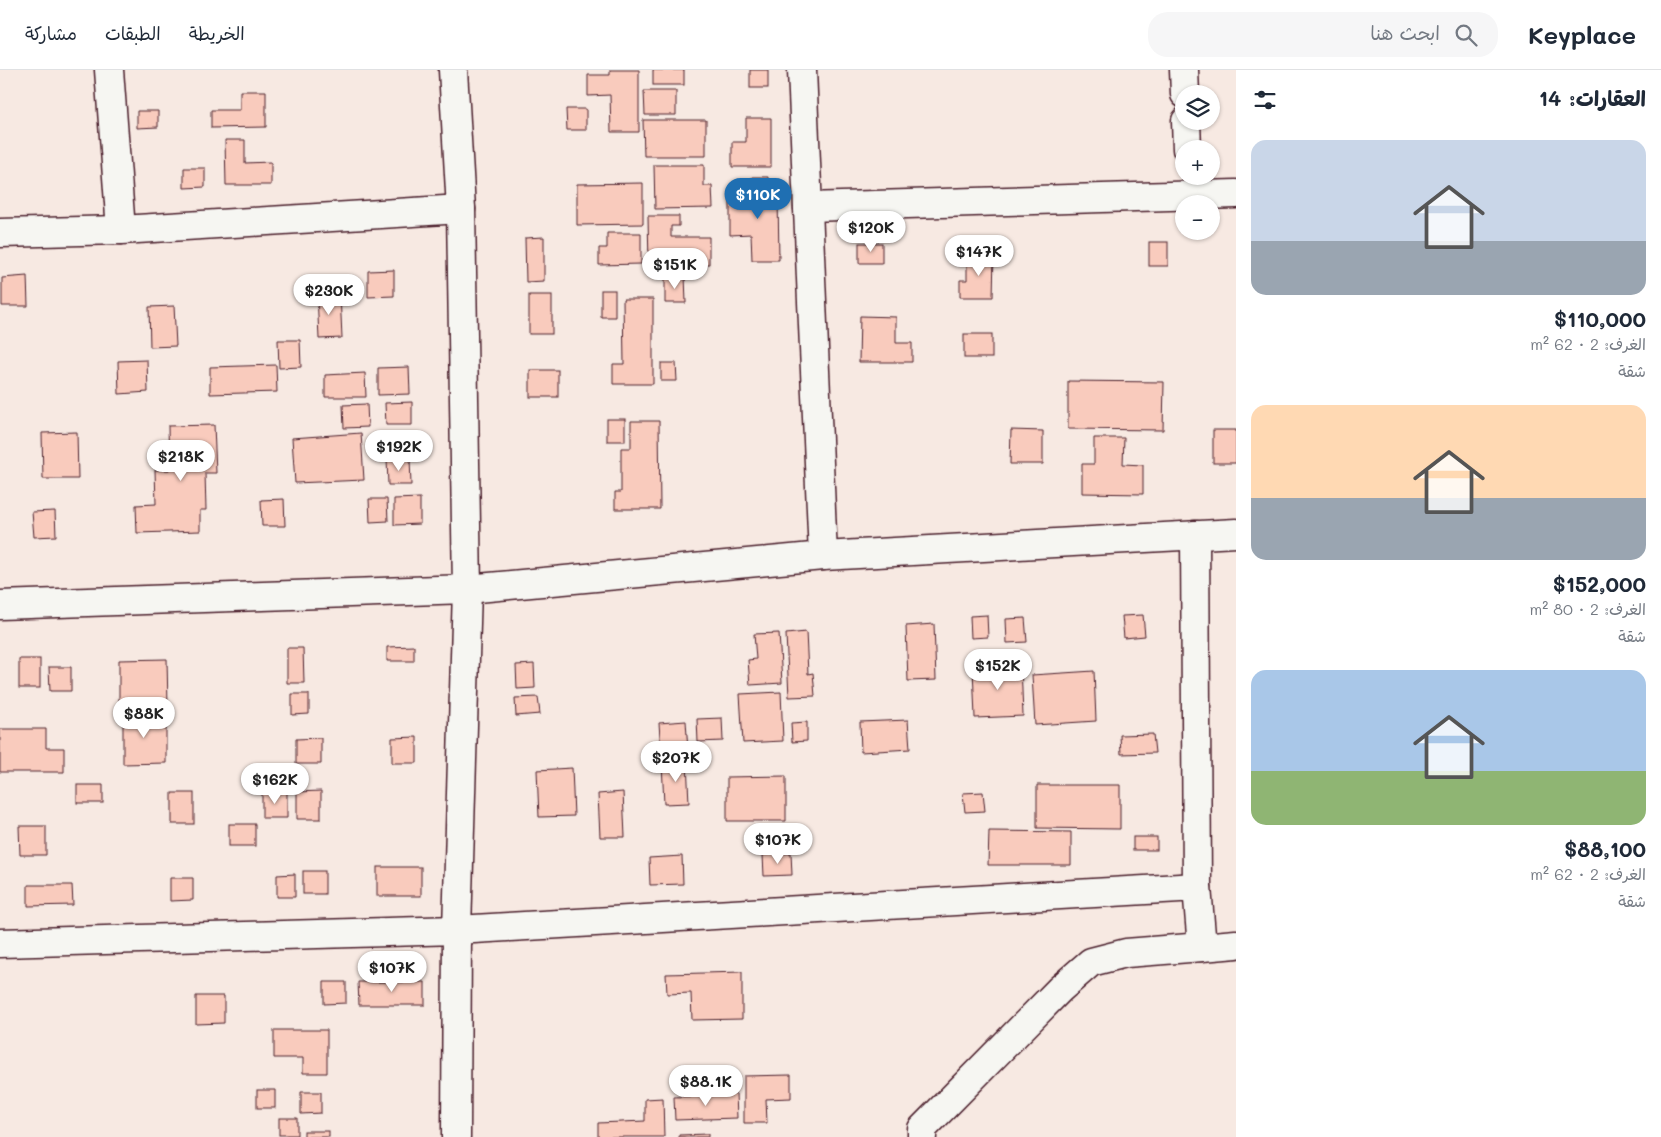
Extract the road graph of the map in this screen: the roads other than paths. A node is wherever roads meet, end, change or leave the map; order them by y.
1 (109, 70) edge
2 (452, 70) edge
3 (802, 70) edge
4 (1184, 70) edge
5 (1185, 85) edge
6 (1188, 186) edge
7 (1236, 194) edge
8 (808, 207) junction
9 (461, 209) junction
10 (121, 230) junction
11 (0, 233) edge
12 (1236, 533) edge
13 (1195, 535) junction
14 (823, 556) junction
15 (467, 589) junction
16 (0, 604) edge
17 (1197, 887) junction
18 (457, 930) junction
19 (0, 943) edge
20 (1236, 944) edge
21 (1202, 947) junction
22 (456, 1137) edge
23 (922, 1137) edge

1 - 10 street
2 - 9 street
3 - 8 street
4 - 5 street
6 - 7 street
6 - 8 street
8 - 14 street
9 - 10 street
9 - 15 street
10 - 11 street
12 - 13 street
13 - 14 street
13 - 17 street
14 - 15 street
15 - 16 street
15 - 18 street
17 - 18 street
17 - 21 street
18 - 19 street
18 - 22 street
20 - 21 street
21 - 23 street

